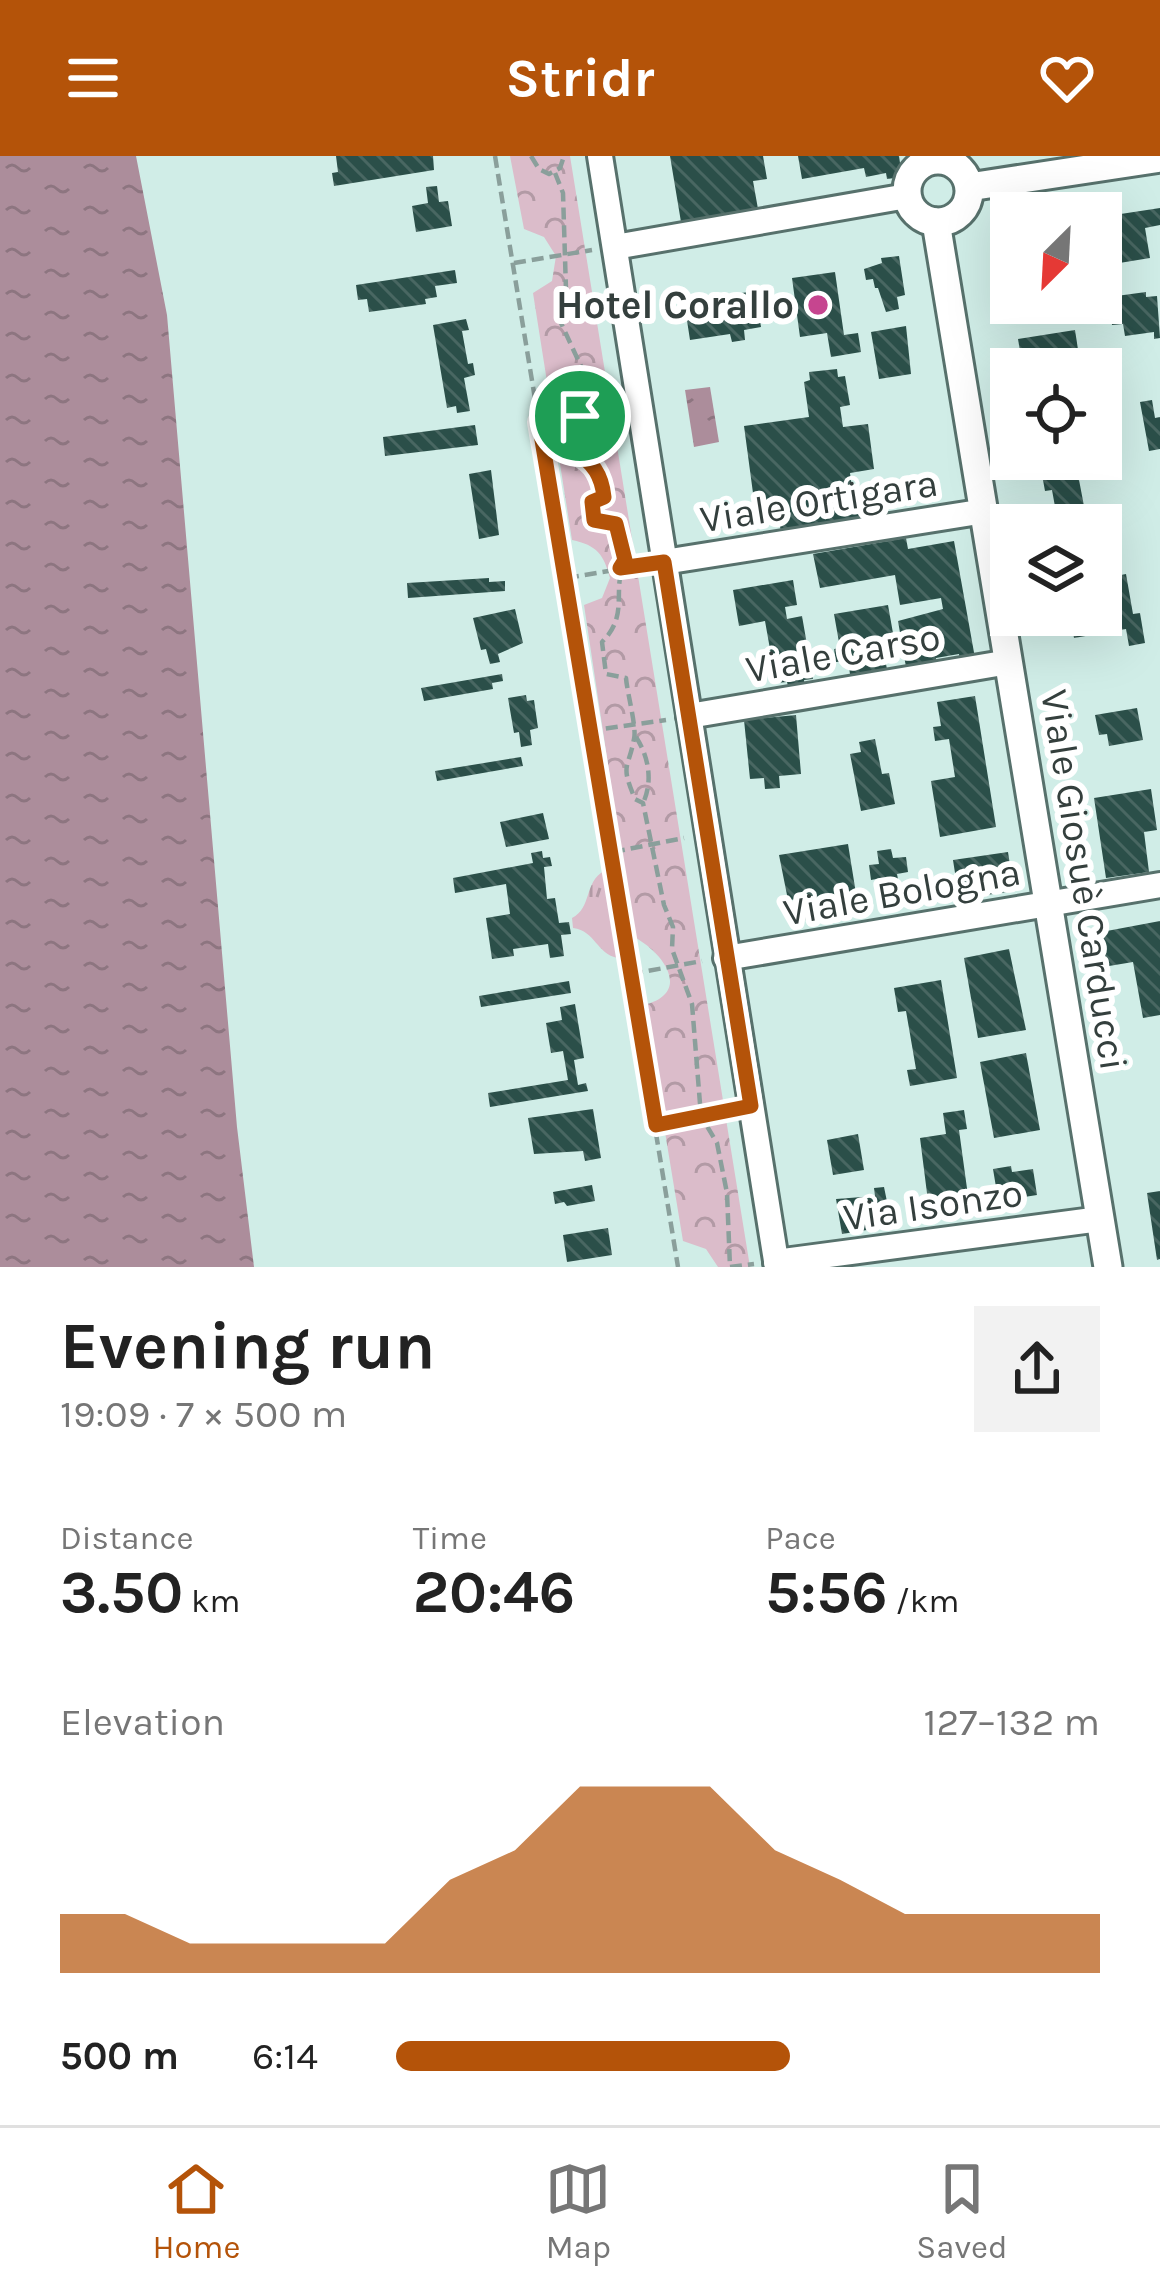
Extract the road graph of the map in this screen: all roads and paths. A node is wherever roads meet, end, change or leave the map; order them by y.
1 (495, 156) edge
2 (531, 156) edge
3 (564, 156) edge
4 (600, 156) edge
5 (1160, 158) edge
6 (921, 160) edge
7 (555, 173) junction
8 (969, 187) junction
9 (907, 196) junction
10 (935, 222) junction
11 (615, 247) junction
12 (565, 254) junction
13 (514, 263) junction
14 (637, 406) junction
15 (580, 416) junction
16 (539, 422) junction
17 (985, 511) junction
18 (664, 562) junction
19 (620, 568) junction
20 (567, 578) junction
21 (1009, 662) junction
22 (689, 716) junction
23 (632, 725) junction
24 (588, 731) junction
25 (636, 737) junction
26 (643, 803) junction
27 (708, 833) junction
28 (650, 845) junction
29 (613, 852) junction
30 (1160, 885) edge
31 (1047, 904) junction
32 (726, 958) junction
33 (676, 965) junction
34 (631, 974) junction
35 (751, 1106) junction
36 (701, 1116) junction
37 (656, 1125) junction
38 (1100, 1219) junction
39 (777, 1264) edge
40 (679, 1267) edge
41 (730, 1267) edge
42 (1108, 1267) edge

1 - 13 path
2 - 7 path
3 - 7 path
4 - 11 street
5 - 8 street
6 - 8 street
6 - 9 street
7 - 12 path
8 - 10 street
9 - 10 street
9 - 11 street
10 - 17 street, Viale Giosuè Carducci
11 - 12 path
11 - 14 street
12 - 13 path
12 - 15 path
13 - 16 path
14 - 15 path
14 - 18 street
15 - 16 path
15 - 19 path
16 - 20 path
17 - 18 street, Viale Ortigara
17 - 21 street, Viale Giosuè Carducci
18 - 19 path
18 - 22 street
19 - 20 path
19 - 23 path
20 - 24 path
21 - 22 street, Viale Carso
21 - 31 street, Viale Giosuè Carducci
22 - 23 path
22 - 27 street
23 - 24 path
23 - 25 path
24 - 29 path
25 - 26 path
25 - 26 path
26 - 28 path
27 - 28 path
27 - 32 street
28 - 29 path
28 - 33 path
29 - 34 path
30 - 31 street, Viale Bologna
31 - 32 street, Viale Bologna
31 - 38 street, Viale Giosuè Carducci
32 - 33 path
32 - 35 street
33 - 34 path
33 - 36 path
34 - 37 path
35 - 36 path
35 - 39 street
36 - 37 path
36 - 41 path
37 - 40 path
38 - 39 street, Via Isonzo
38 - 42 street, Viale Giosuè Carducci

